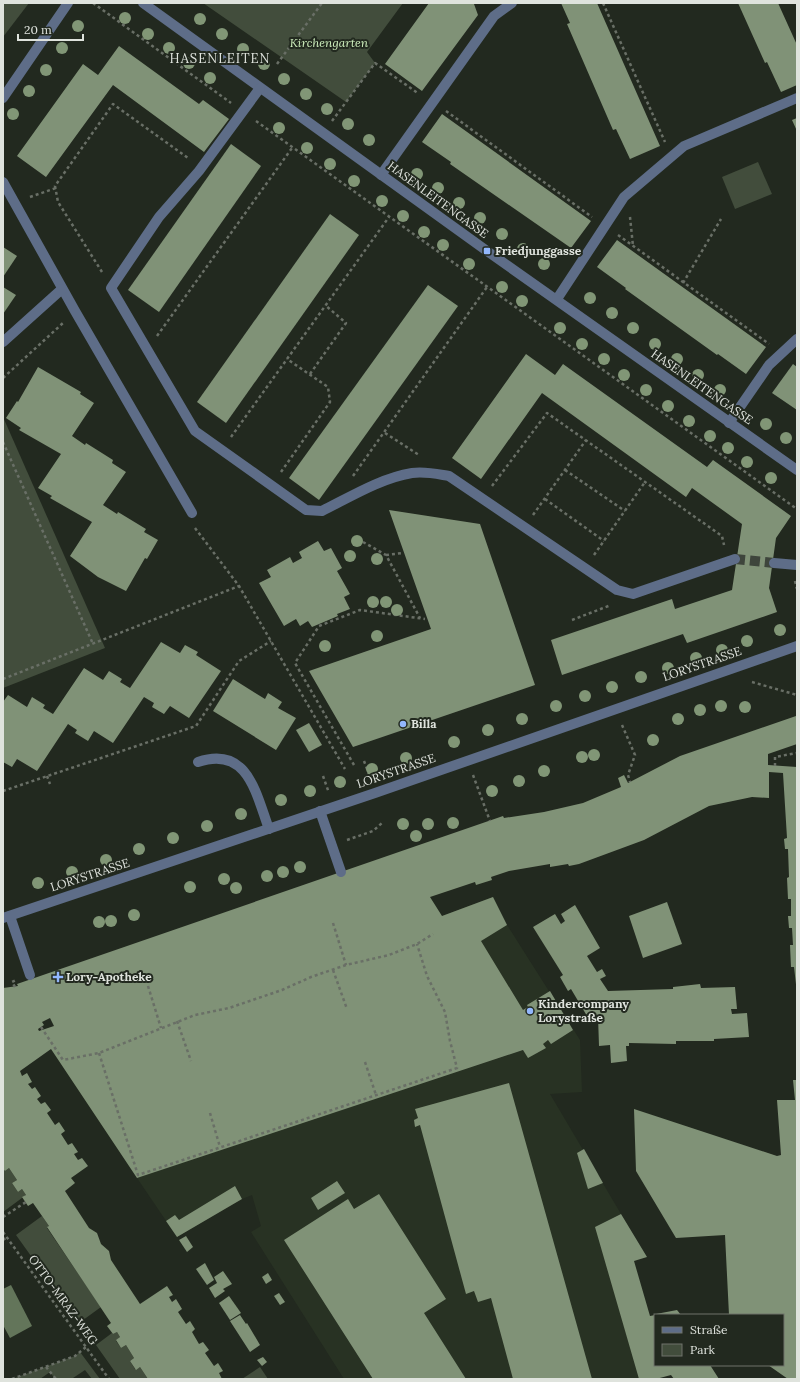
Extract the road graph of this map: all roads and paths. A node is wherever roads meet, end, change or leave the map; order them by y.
1 (68, 3) edge
2 (93, 3) edge
3 (144, 3) edge
4 (322, 3) edge
5 (512, 3) edge
6 (603, 3) edge
7 (277, 64) dead end
8 (260, 88) junction
9 (3, 98) edge
10 (797, 98) edge
11 (432, 102) junction
12 (445, 110) dead end
13 (242, 112) junction
14 (448, 113) dead end
15 (323, 133) junction
16 (292, 148) junction
17 (672, 157) junction
18 (201, 168) junction
19 (381, 175) junction
20 (3, 182) edge
21 (56, 188) junction
22 (624, 197) junction
23 (15, 203) junction
24 (587, 213) dead end
25 (389, 217) junction
26 (721, 219) dead end
27 (618, 235) dead end
28 (633, 246) junction
29 (683, 282) junction
30 (487, 287) junction
31 (111, 288) junction
32 (62, 289) junction
33 (556, 299) junction
34 (325, 305) junction
35 (75, 311) junction
36 (797, 339) edge
37 (3, 342) edge
38 (771, 346) dead end
39 (148, 349) junction
40 (287, 359) junction
41 (310, 374) junction
42 (3, 378) edge
43 (729, 423) junction
44 (385, 432) junction
45 (586, 440) junction
46 (3, 442) edge
47 (222, 450) junction
48 (423, 458) dead end
49 (565, 470) junction
50 (797, 470) edge
51 (645, 482) junction
52 (271, 486) junction
53 (483, 499) junction
54 (545, 499) junction
55 (338, 503) junction
56 (797, 509) edge
57 (625, 511) junction
58 (192, 513) joint
59 (524, 527) junction
60 (604, 541) junction
61 (362, 542) dead end
62 (402, 553) dead end
63 (386, 555) junction
64 (731, 560) joint
65 (774, 563) tunnel mouth
66 (797, 565) edge
67 (584, 568) junction
68 (239, 586) junction
69 (633, 594) junction
70 (420, 618) junction
71 (425, 619) dead end
72 (572, 620) dead end
73 (271, 642) junction
74 (93, 644) junction
75 (797, 646) edge
76 (3, 679) edge
77 (752, 682) dead end
78 (797, 695) edge
79 (622, 725) dead end
80 (797, 753) edge
81 (198, 762) dead end
82 (354, 765) dead end
83 (775, 766) dead end
84 (345, 769) dead end
85 (473, 775) dead end
86 (47, 776) junction
87 (630, 782) dead end
88 (50, 784) dead end
89 (3, 791) edge
90 (320, 811) junction
91 (383, 822) dead end
92 (490, 822) dead end
93 (270, 829) junction
94 (332, 846) junction
95 (341, 872) dead end
96 (7, 917) edge
97 (332, 923) dead end
98 (433, 934) dead end
99 (417, 944) junction
100 (346, 965) junction
101 (333, 970) junction
102 (30, 975) dead end
103 (148, 986) dead end
104 (347, 1009) dead end
105 (177, 1022) junction
106 (41, 1027) dead end
107 (161, 1028) junction
108 (99, 1053) junction
109 (191, 1062) dead end
110 (365, 1062) dead end
111 (376, 1095) junction
112 (210, 1113) dead end
113 (220, 1147) junction
114 (26, 1202) dead end
115 (3, 1217) edge
116 (3, 1232) edge
117 (7, 1237) junction
118 (3, 1240) edge
119 (86, 1347) junction
120 (46, 1367) junction
121 (12, 1379) edge
122 (56, 1379) edge
123 (109, 1379) edge

1 - 9 street
2 - 13 path
3 - 8 street, HASENLEITENGASSE
4 - 7 path
5 - 11 street
6 - 17 path
8 - 13 street
8 - 15 street, HASENLEITENGASSE
10 - 17 street
11 - 12 path
11 - 15 path
11 - 19 street
13 - 16 path
13 - 18 street
14 - 24 path
15 - 19 street, HASENLEITENGASSE
16 - 25 path
16 - 39 path
17 - 22 street
18 - 21 path
18 - 31 street
19 - 33 street, HASENLEITENGASSE
20 - 23 street
21 - 23 path
21 - 31 path
22 - 28 path
22 - 33 street
23 - 32 street
25 - 30 path
25 - 34 path
26 - 29 path
27 - 28 path
28 - 29 path
29 - 38 path
30 - 44 path
30 - 56 path
31 - 39 street
32 - 35 street
32 - 37 street
33 - 43 street, HASENLEITENGASSE
34 - 40 path
34 - 41 path
35 - 42 path
35 - 58 street
36 - 43 street
39 - 47 street
40 - 41 path
40 - 47 path
41 - 52 path
43 - 50 street, HASENLEITENGASSE
44 - 48 path
44 - 55 path
45 - 49 path
45 - 51 path
45 - 53 path
46 - 74 path
47 - 52 street
49 - 54 path
49 - 57 path
51 - 57 path
51 - 64 path
52 - 55 street
53 - 55 street
53 - 59 street
54 - 59 path
54 - 60 path
57 - 60 path
58 - 68 path
59 - 67 street
60 - 67 path
61 - 63 path
62 - 63 path
63 - 70 path
64 - 69 street
65 - 66 street
67 - 69 street
68 - 73 path
68 - 74 path
69 - 72 path
70 - 71 path
70 - 82 path
73 - 84 path
73 - 86 path
74 - 76 path
75 - 90 street, LORYSTRASSE
77 - 78 path
79 - 87 path
80 - 83 path
81 - 93 street
85 - 92 path
86 - 88 path
86 - 89 path
90 - 93 street, LORYSTRASSE
90 - 94 street
91 - 94 path
93 - 96 street, LORYSTRASSE
94 - 95 street
96 - 102 street
97 - 100 path
98 - 99 path
99 - 100 path
99 - 111 path
100 - 101 path
101 - 104 path
101 - 105 path
103 - 107 path
105 - 107 path
105 - 109 path
106 - 108 path
107 - 108 path
108 - 113 path
110 - 111 path
111 - 113 path
112 - 113 path
114 - 115 path
116 - 117 path, OTTO-MRAZ-WEG
117 - 118 path
117 - 119 path, OTTO-MRAZ-WEG
119 - 120 path
119 - 123 path, OTTO-MRAZ-WEG
120 - 121 path
120 - 122 path

